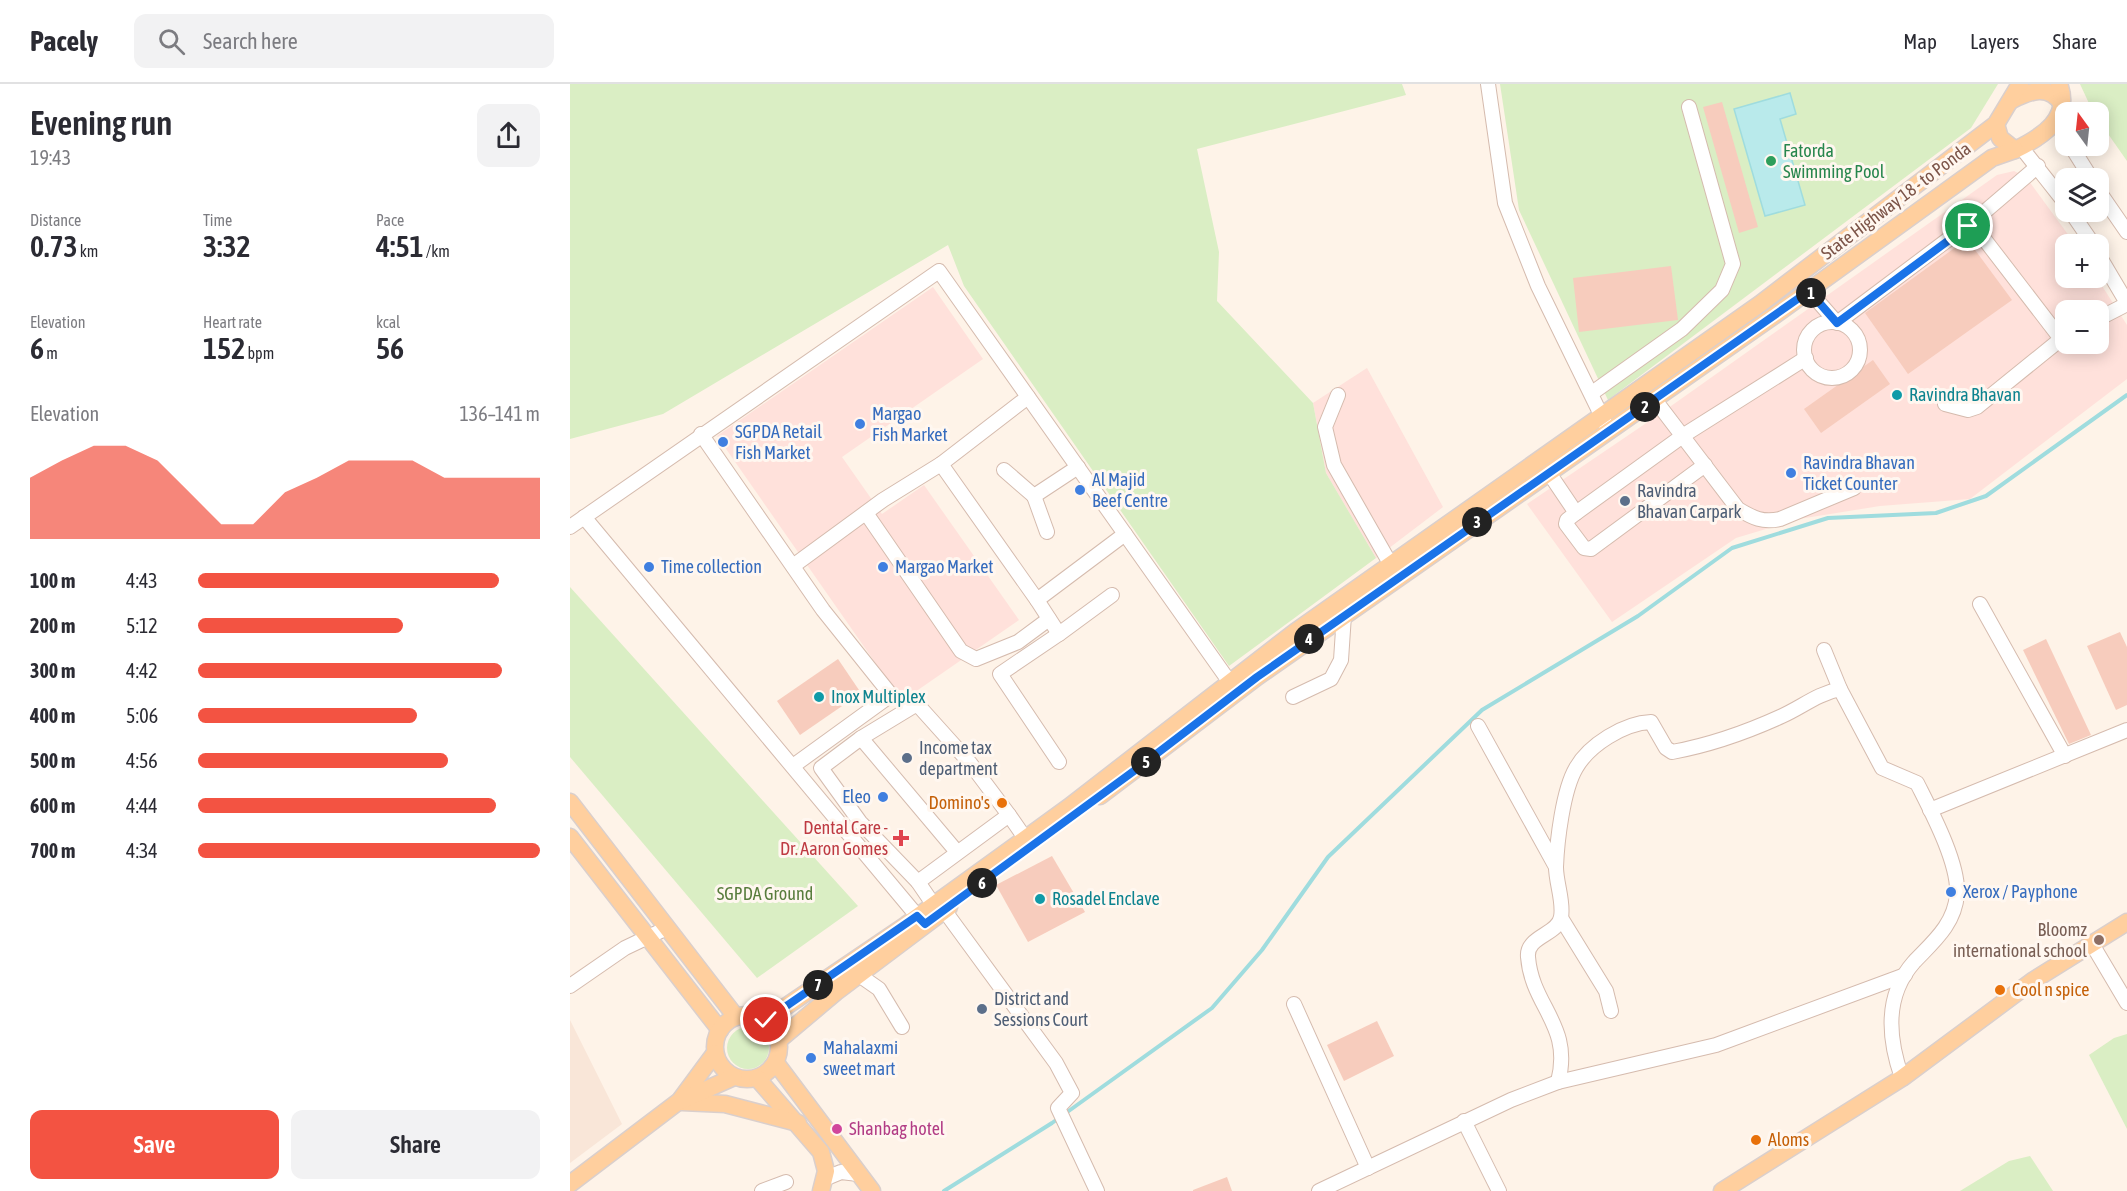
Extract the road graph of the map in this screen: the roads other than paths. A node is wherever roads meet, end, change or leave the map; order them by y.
1 (1488, 84) edge
2 (2020, 84) edge
3 (2059, 84) edge
4 (2012, 100) junction
5 (2060, 102) edge
6 (2061, 102) edge
7 (1689, 107) dead end
8 (2055, 123) edge
9 (1996, 124) junction
10 (2018, 148) junction
11 (2038, 166) junction
12 (2055, 189) edge
13 (2109, 206) edge
14 (1968, 226) junction
15 (2127, 232) edge
16 (2109, 273) edge
17 (1809, 291) junction
18 (2127, 303) edge
19 (2109, 313) edge
20 (1837, 323) junction
21 (2055, 328) edge
22 (2055, 344) edge
23 (1806, 358) junction
24 (1592, 393) junction
25 (1338, 395) dead end
26 (1028, 397) junction
27 (1655, 400) junction
28 (1945, 404) dead end
29 (1606, 424) junction
30 (701, 434) junction
31 (1684, 435) junction
32 (941, 464) junction
33 (1706, 465) junction
34 (1078, 467) junction
35 (1004, 470) dead end
36 (1549, 473) junction
37 (1854, 488) dead end
38 (1034, 496) junction
39 (866, 513) junction
40 (1576, 513) junction
41 (584, 517) junction
42 (570, 527) edge
43 (1047, 532) dead end
44 (1125, 534) junction
45 (1391, 565) junction
46 (793, 566) junction
47 (1112, 595) dead end
48 (1037, 600) junction
49 (1980, 604) dead end
50 (1344, 615) junction
51 (1049, 619) junction
52 (1059, 634) junction
53 (1824, 650) dead end
54 (1233, 687) junction
55 (1840, 689) junction
56 (1293, 697) dead end
57 (1478, 726) dead end
58 (2127, 730) edge
59 (861, 738) junction
60 (2065, 756) junction
61 (1059, 762) dead end
62 (793, 766) junction
63 (570, 802) edge
64 (1930, 810) junction
65 (1009, 815) junction
66 (570, 837) edge
67 (1025, 838) junction
68 (957, 852) junction
69 (1556, 867) junction
70 (918, 882) junction
71 (939, 907) junction
72 (1561, 918) junction
73 (921, 920) junction
74 (2127, 922) edge
75 (667, 928) junction
76 (650, 938) junction
77 (2092, 944) junction
78 (859, 975) junction
79 (1905, 975) junction
80 (570, 986) edge
81 (2127, 1003) edge
82 (1294, 1004) dead end
83 (1611, 1011) dead end
84 (736, 1017) junction
85 (766, 1020) junction
86 (902, 1027) dead end
87 (720, 1030) junction
88 (779, 1040) junction
89 (715, 1053) junction
90 (776, 1063) junction
91 (734, 1077) junction
92 (757, 1078) junction
93 (1902, 1078) junction
94 (1558, 1082) junction
95 (678, 1102) junction
96 (1464, 1121) junction
97 (798, 1123) junction
98 (1368, 1168) junction
99 (858, 1174) junction
100 (786, 1182) dead end
101 (570, 1184) edge
102 (823, 1185) edge
103 (762, 1191) edge
104 (872, 1191) edge
105 (1097, 1191) edge
106 (1319, 1191) edge
107 (1499, 1191) edge
108 (1722, 1191) edge

1 - 24 street
2 - 4 main road, State Highway 18 - to Ponda
3 - 6 main road
4 - 5 main road
4 - 9 main road, State Highway 18 - to Ponda
7 - 24 street
8 - 10 main road
9 - 10 main road
9 - 29 main road, State Highway 18 - to Ponda
10 - 11 street
10 - 17 main road, State Highway 18 - to Ponda
11 - 12 street
11 - 14 street
13 - 15 street
14 - 20 street
14 - 21 street
16 - 18 street
17 - 20 street
17 - 27 main road, State Highway 18 - to Ponda
18 - 19 street
20 - 23 street
20 - 23 street
22 - 28 street
23 - 31 street
24 - 29 street
25 - 45 street
26 - 30 street
26 - 32 street
26 - 34 street
27 - 29 main road, State Highway 18 - to Ponda
27 - 31 street
29 - 36 main road, State Highway 18 - to Ponda
29 - 45 main road, State Highway 18 - to Ponda
30 - 41 street
30 - 46 street
31 - 33 street
31 - 40 street
32 - 39 street
32 - 48 street
33 - 37 street
33 - 40 street
34 - 38 street
34 - 44 street
35 - 38 street
36 - 40 street
36 - 50 main road, State Highway 18 - to Ponda
38 - 43 street
39 - 46 street
39 - 51 street
41 - 42 street
41 - 62 street
44 - 48 street
44 - 54 street
45 - 54 main road, State Highway 18 - to Ponda
46 - 62 street
47 - 52 street
48 - 51 street
49 - 60 street
50 - 54 main road, State Highway 18 - to Ponda
50 - 56 street
51 - 52 street
52 - 61 street
53 - 55 street
54 - 67 main road, State Highway 18 - to Ponda
54 - 71 main road, State Highway 18 - to Ponda
55 - 64 street
55 - 69 street
57 - 69 street
58 - 60 street
59 - 65 street
59 - 68 street
59 - 70 street
60 - 64 street
62 - 73 street
63 - 75 main road
64 - 79 street
65 - 67 street
65 - 68 street
66 - 76 main road
67 - 71 main road, State Highway 18 - to Ponda
68 - 70 street
69 - 72 street
70 - 71 street
71 - 73 main road, State Highway 18 - to Ponda
71 - 105 street
72 - 83 street
72 - 94 street
73 - 78 main road, State Highway 18 - to Ponda
73 - 85 main road, State Highway 18 - to Ponda
74 - 77 main road
75 - 76 street
75 - 84 main road
76 - 80 street
76 - 87 main road
77 - 81 street
77 - 93 main road
78 - 86 street
78 - 88 main road, State Highway 18 - to Ponda
79 - 93 street
79 - 94 street
82 - 98 street
84 - 85 main road
84 - 87 main road
85 - 88 main road
87 - 89 main road
88 - 90 main road
89 - 91 main road
89 - 95 main road
90 - 92 main road
90 - 99 main road
91 - 92 main road
91 - 95 main road
92 - 97 main road
93 - 108 main road
94 - 96 street
95 - 97 main road
95 - 101 main road
96 - 98 street
96 - 107 street
97 - 102 main road
98 - 106 street
99 - 102 street
99 - 104 main road
100 - 103 street

